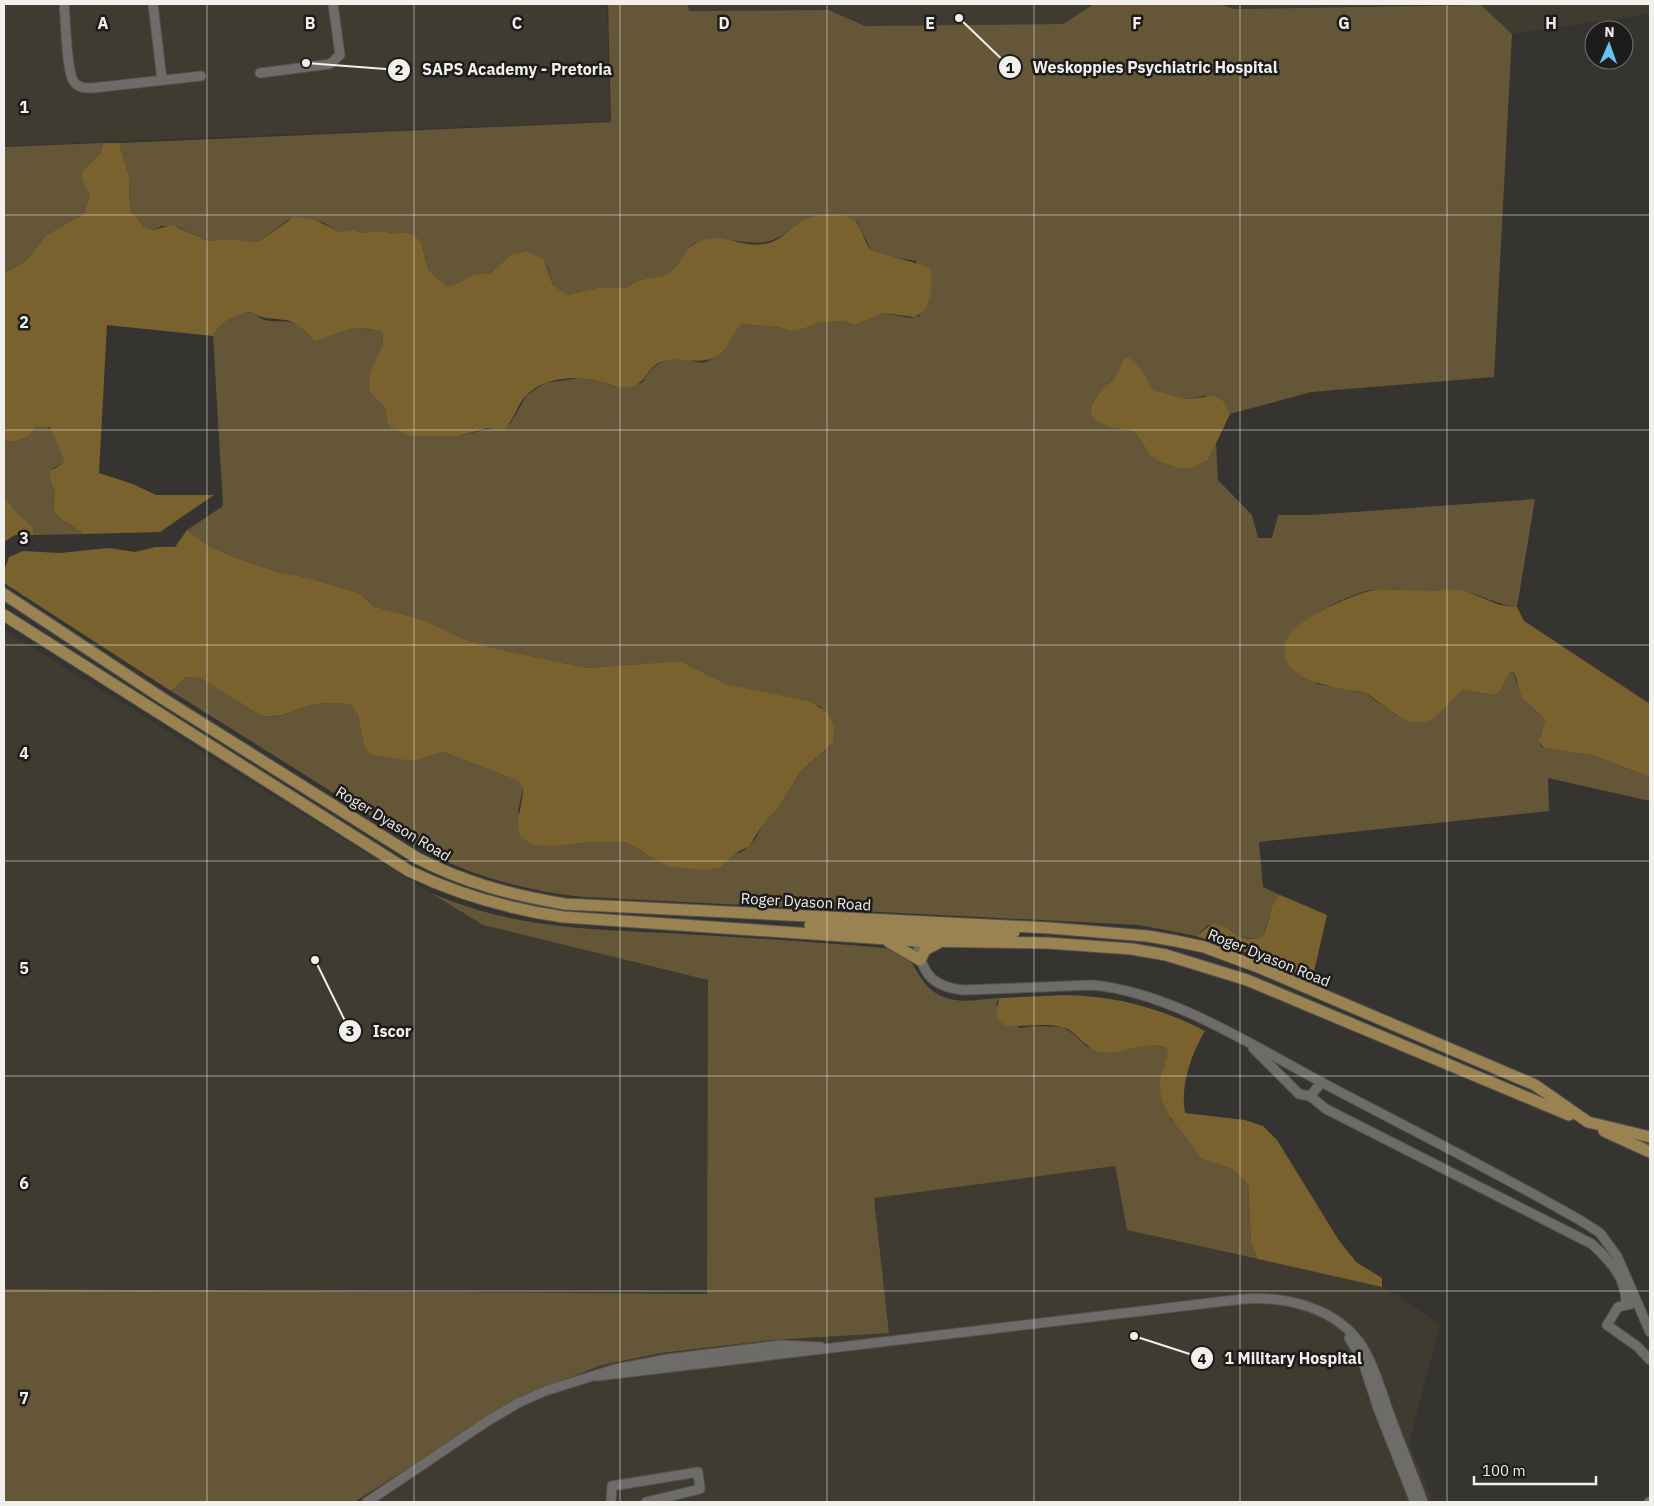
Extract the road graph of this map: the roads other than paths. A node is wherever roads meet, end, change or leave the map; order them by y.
1 (64, 4) edge
2 (153, 4) edge
3 (333, 4) edge
4 (260, 73) dead end
5 (201, 76) dead end
6 (162, 80) junction
7 (4, 594) edge
8 (4, 615) edge
9 (284, 776) junction
10 (276, 789) junction
11 (707, 912) junction
12 (1050, 928) junction
13 (917, 936) junction
14 (883, 939) junction
15 (949, 941) junction
16 (920, 960) junction
17 (1245, 1040) junction
18 (1322, 1082) junction
19 (1310, 1096) junction
20 (1650, 1137) edge
21 (1650, 1152) edge
22 (1600, 1233) junction
23 (1592, 1244) junction
24 (1626, 1304) junction
25 (1636, 1305) junction
26 (1337, 1322) junction
27 (1650, 1332) edge
28 (1650, 1360) edge
29 (367, 1502) edge
30 (611, 1502) edge
31 (646, 1502) edge
32 (1415, 1502) edge
33 (1423, 1502) edge

1 - 6 street
2 - 6 street
3 - 4 street
5 - 6 street
7 - 9 main road, Roger Dyason Road
8 - 10 main road, Roger Dyason Road
9 - 10 main road
9 - 11 main road, Roger Dyason Road
10 - 14 main road, Roger Dyason Road
11 - 12 main road, Roger Dyason Road
11 - 13 main road
12 - 13 main road
12 - 20 main road, Roger Dyason Road
13 - 14 main road, Roger Dyason Road
13 - 15 main road, Roger Dyason Road
13 - 16 street
14 - 16 main road
15 - 16 main road
15 - 21 main road, Roger Dyason Road
16 - 17 street
17 - 18 street
17 - 19 street
18 - 19 street
18 - 22 street
19 - 23 street
22 - 23 street
22 - 25 street
23 - 24 street
24 - 25 street
24 - 28 street
25 - 27 street
26 - 29 street
26 - 32 street
26 - 33 street
30 - 31 street

